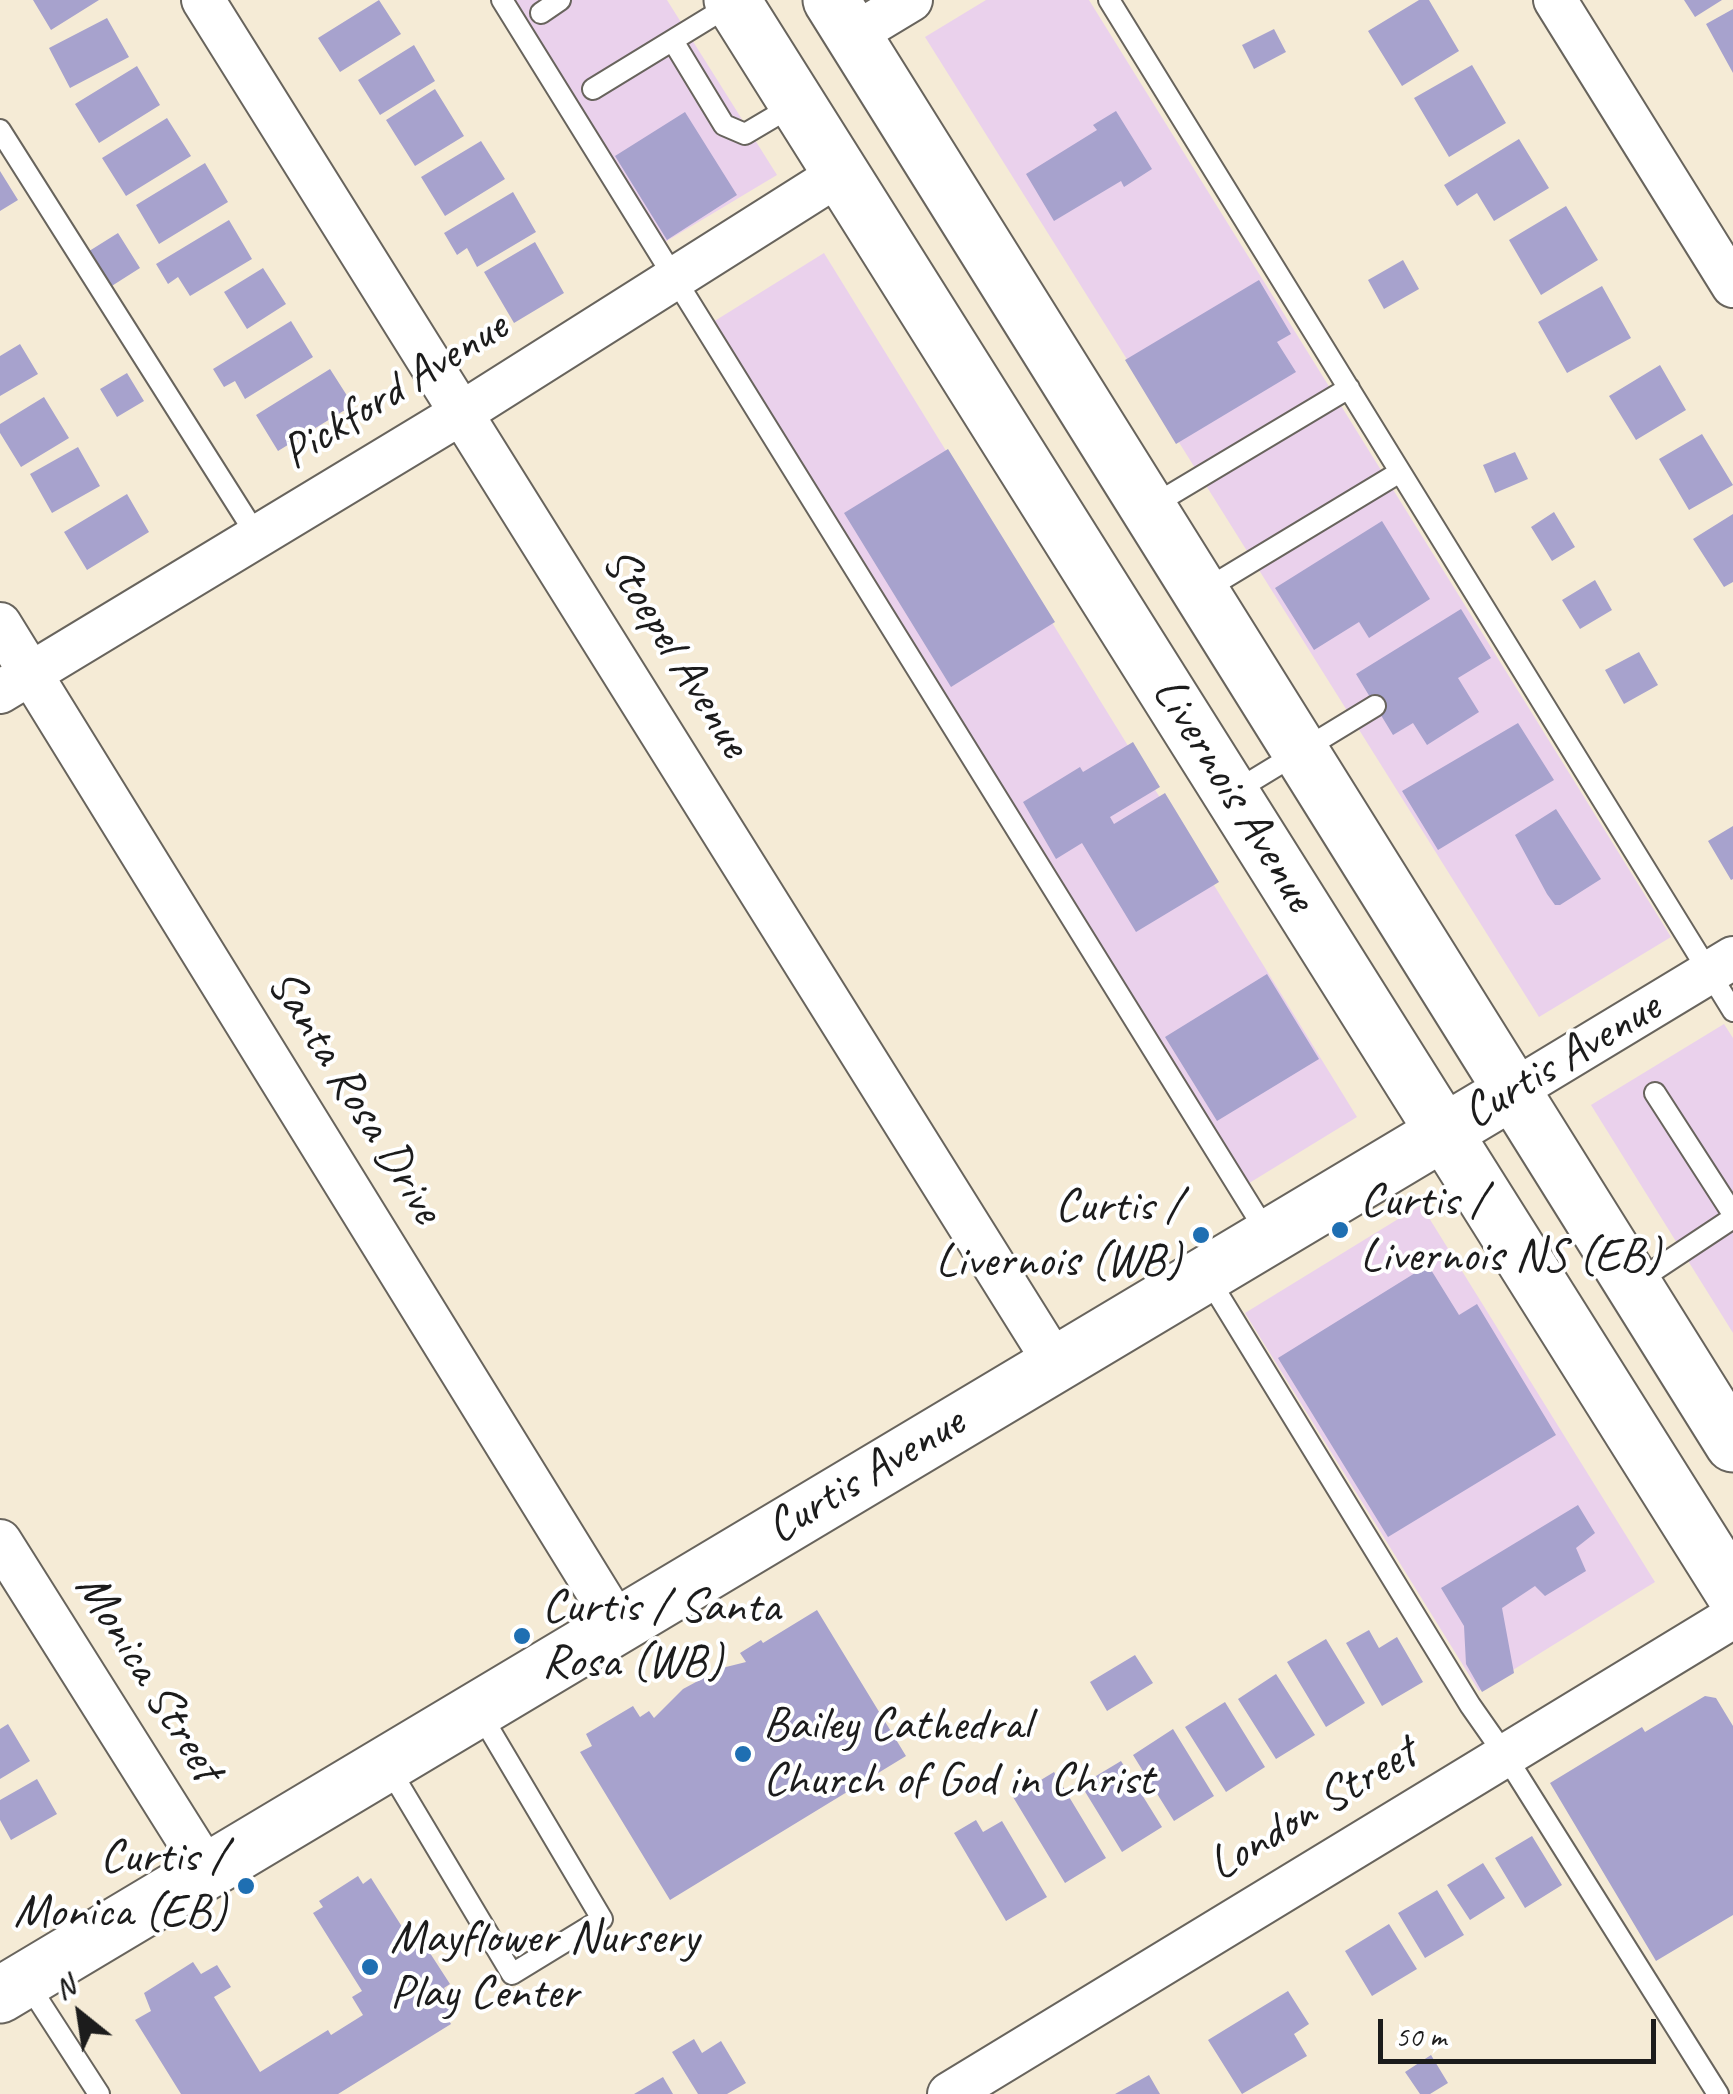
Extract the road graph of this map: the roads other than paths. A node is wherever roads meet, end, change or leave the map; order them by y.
1 (203, 0) edge
2 (502, 0) edge
3 (560, 0) edge
4 (911, 0) edge
5 (1108, 0) edge
6 (1555, 0) edge
7 (745, 1) edge
8 (540, 13) dead end
9 (849, 29) edge
10 (672, 41) junction
11 (593, 89) dead end
12 (797, 104) junction
13 (0, 130) edge
14 (841, 173) junction
15 (674, 278) junction
16 (1733, 286) edge
17 (1348, 388) junction
18 (463, 412) junction
19 (1400, 472) junction
20 (1148, 508) junction
21 (257, 536) junction
22 (1201, 592) junction
23 (0, 624) edge
24 (1232, 642) junction
25 (15, 683) edge
26 (1375, 706) dead end
27 (1302, 751) junction
28 (1232, 793) junction
29 (1721, 966) edge
30 (1733, 1010) edge
31 (1513, 1091) junction
32 (1656, 1092) dead end
33 (1444, 1130) junction
34 (1733, 1216) edge
35 (1268, 1235) junction
36 (1205, 1273) junction
37 (1634, 1284) junction
38 (1055, 1363) junction
39 (1733, 1444) edge
40 (0, 1541) edge
41 (1729, 1590) edge
42 (618, 1625) junction
43 (477, 1709) junction
44 (1505, 1755) junction
45 (386, 1764) junction
46 (207, 1870) junction
47 (13, 1987) edge
48 (99, 2094) edge
49 (949, 2094) edge
50 (1718, 2094) edge

1 - 18 street, Stoepel Avenue
2 - 15 lane
3 - 8 lane
4 - 9 street
5 - 17 lane
6 - 16 street
7 - 9 street
7 - 10 lane
7 - 12 street, Livernois Avenue
9 - 20 street, Livernois Avenue
10 - 11 lane
10 - 12 lane
12 - 14 street, Livernois Avenue
13 - 21 lane
14 - 15 street, Pickford Avenue
14 - 24 street
14 - 28 street, Livernois Avenue
15 - 18 street, Pickford Avenue
15 - 35 lane
17 - 19 lane
17 - 20 lane
18 - 21 street, Pickford Avenue
18 - 38 street, Stoepel Avenue
19 - 22 lane
19 - 29 lane
20 - 22 street, Livernois Avenue
21 - 25 street, Pickford Avenue
22 - 24 street, Livernois Avenue
23 - 25 street, Santa Rosa Drive
24 - 27 street, Livernois Avenue
25 - 42 street, Santa Rosa Drive
26 - 27 lane
27 - 28 lane
27 - 31 street, Livernois Avenue
28 - 33 street, Livernois Avenue
29 - 30 lane
29 - 31 street, Curtis Avenue
31 - 33 street, Curtis Avenue
31 - 37 street, Livernois Avenue
32 - 34 lane
33 - 35 street, Curtis Avenue
33 - 41 street, Livernois Avenue
34 - 37 lane
35 - 36 street, Curtis Avenue
36 - 38 street, Curtis Avenue
36 - 44 lane
37 - 39 street, Livernois Avenue
38 - 42 street, Curtis Avenue
40 - 46 street, Monica Street
41 - 44 street, London Street
42 - 43 street, Curtis Avenue
43 - 45 street, Curtis Avenue
43 - 45 lane
44 - 49 street, London Street
44 - 50 lane
45 - 46 street, Curtis Avenue
46 - 47 street, Curtis Avenue
47 - 48 lane

